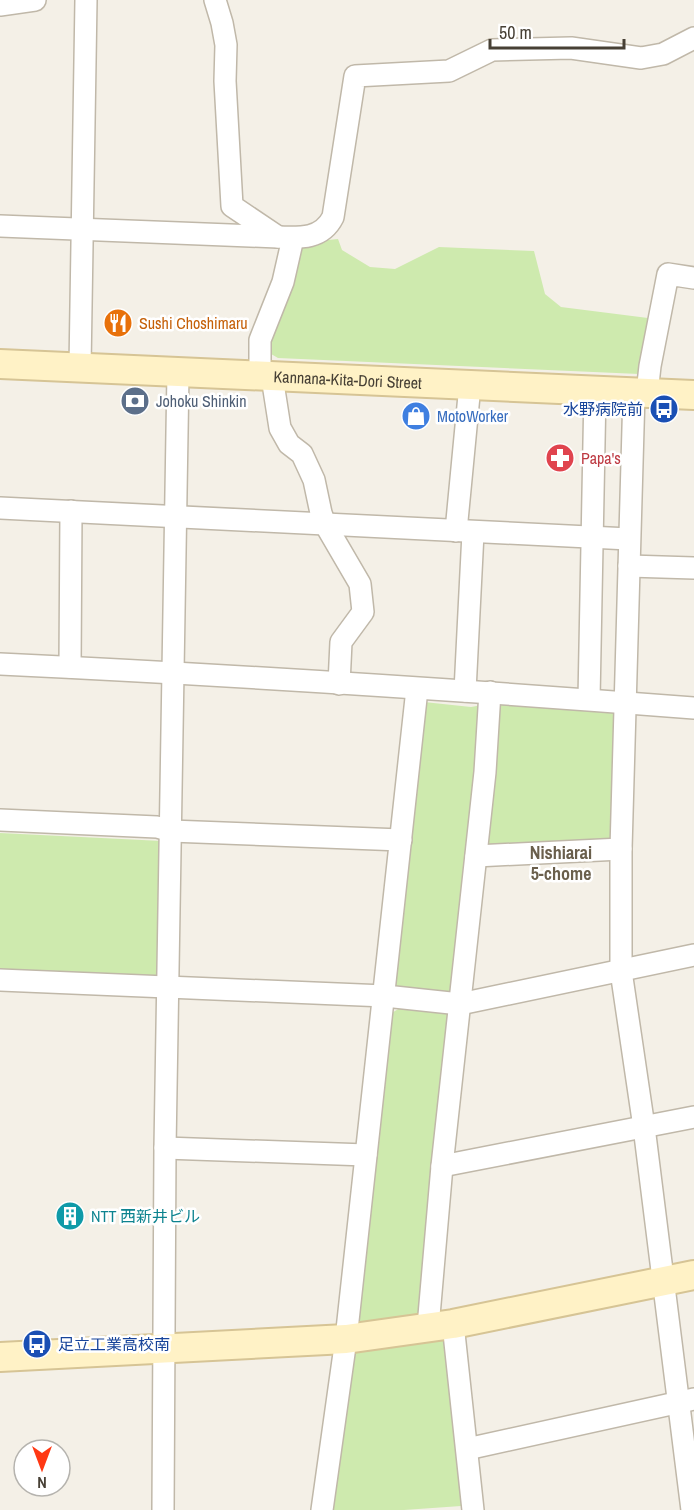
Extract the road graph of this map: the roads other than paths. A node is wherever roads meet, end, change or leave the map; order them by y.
1 (35, 0) edge
2 (86, 0) edge
3 (215, 0) edge
4 (0, 4) edge
5 (694, 38) edge
6 (0, 226) edge
7 (82, 230) junction
8 (286, 238) junction
9 (694, 278) edge
10 (0, 364) edge
11 (80, 367) junction
12 (178, 373) junction
13 (266, 377) junction
14 (470, 385) junction
15 (595, 391) junction
16 (641, 393) junction
17 (694, 395) edge
18 (0, 508) edge
19 (71, 512) junction
20 (174, 518) junction
21 (325, 524) junction
22 (465, 532) junction
23 (593, 537) junction
24 (629, 539) junction
25 (629, 566) junction
26 (694, 568) edge
27 (0, 664) edge
28 (70, 667) junction
29 (174, 672) junction
30 (339, 684) junction
31 (417, 689) junction
32 (465, 691) junction
33 (490, 692) junction
34 (589, 699) junction
35 (626, 703) junction
36 (694, 708) edge
37 (0, 820) edge
38 (171, 831) junction
39 (401, 840) junction
40 (621, 849) junction
41 (476, 856) junction
42 (694, 955) edge
43 (621, 970) junction
44 (0, 980) edge
45 (168, 988) junction
46 (385, 996) junction
47 (460, 1004) junction
48 (694, 1117) edge
49 (644, 1127) junction
50 (165, 1148) junction
51 (366, 1155) junction
52 (442, 1166) junction
53 (694, 1275) edge
54 (663, 1281) junction
55 (440, 1325) junction
56 (346, 1339) junction
57 (165, 1348) junction
58 (0, 1357) edge
59 (687, 1401) edge
60 (467, 1449) junction
61 (163, 1510) edge
62 (322, 1510) edge
63 (473, 1510) edge
64 (692, 1510) edge

1 - 4 street
2 - 7 street
3 - 8 street
5 - 8 street
6 - 7 street
7 - 8 street
7 - 11 street
8 - 13 street
9 - 16 street
10 - 11 street, Kannana-Kita-Dori Street
11 - 12 street, Kannana-Kita-Dori Street
12 - 13 street, Kannana-Kita-Dori Street
12 - 20 street
13 - 14 street, Kannana-Kita-Dori Street
13 - 21 street
14 - 15 street, Kannana-Kita-Dori Street
14 - 22 street
15 - 16 street, Kannana-Kita-Dori Street
15 - 23 street
16 - 17 street, Kannana-Kita-Dori Street
16 - 24 street
18 - 19 street
19 - 20 street
19 - 28 street
20 - 21 street
20 - 29 street
21 - 22 street
21 - 30 street
22 - 23 street
22 - 32 street
23 - 24 street
23 - 34 street
24 - 25 street
25 - 26 street
25 - 35 street
27 - 28 street
28 - 29 street
29 - 30 street
29 - 38 street
30 - 31 street
31 - 32 street
31 - 39 street
32 - 33 street
33 - 34 street
33 - 41 street
34 - 35 street
35 - 36 street
35 - 40 street
37 - 38 street
38 - 39 street
38 - 45 street
39 - 46 street
40 - 41 street
40 - 43 street
41 - 47 street
42 - 43 street
43 - 47 street
43 - 49 street
44 - 45 street
45 - 46 street
45 - 50 street
46 - 47 street
46 - 51 street
47 - 52 street
48 - 49 street
49 - 52 street
49 - 54 street
50 - 51 street
50 - 57 street
51 - 56 street
52 - 55 street
53 - 54 street
54 - 55 street
54 - 59 street
55 - 56 street
55 - 60 street
56 - 57 street
56 - 62 street
57 - 58 street
57 - 61 street
59 - 60 street
59 - 64 street
60 - 63 street

